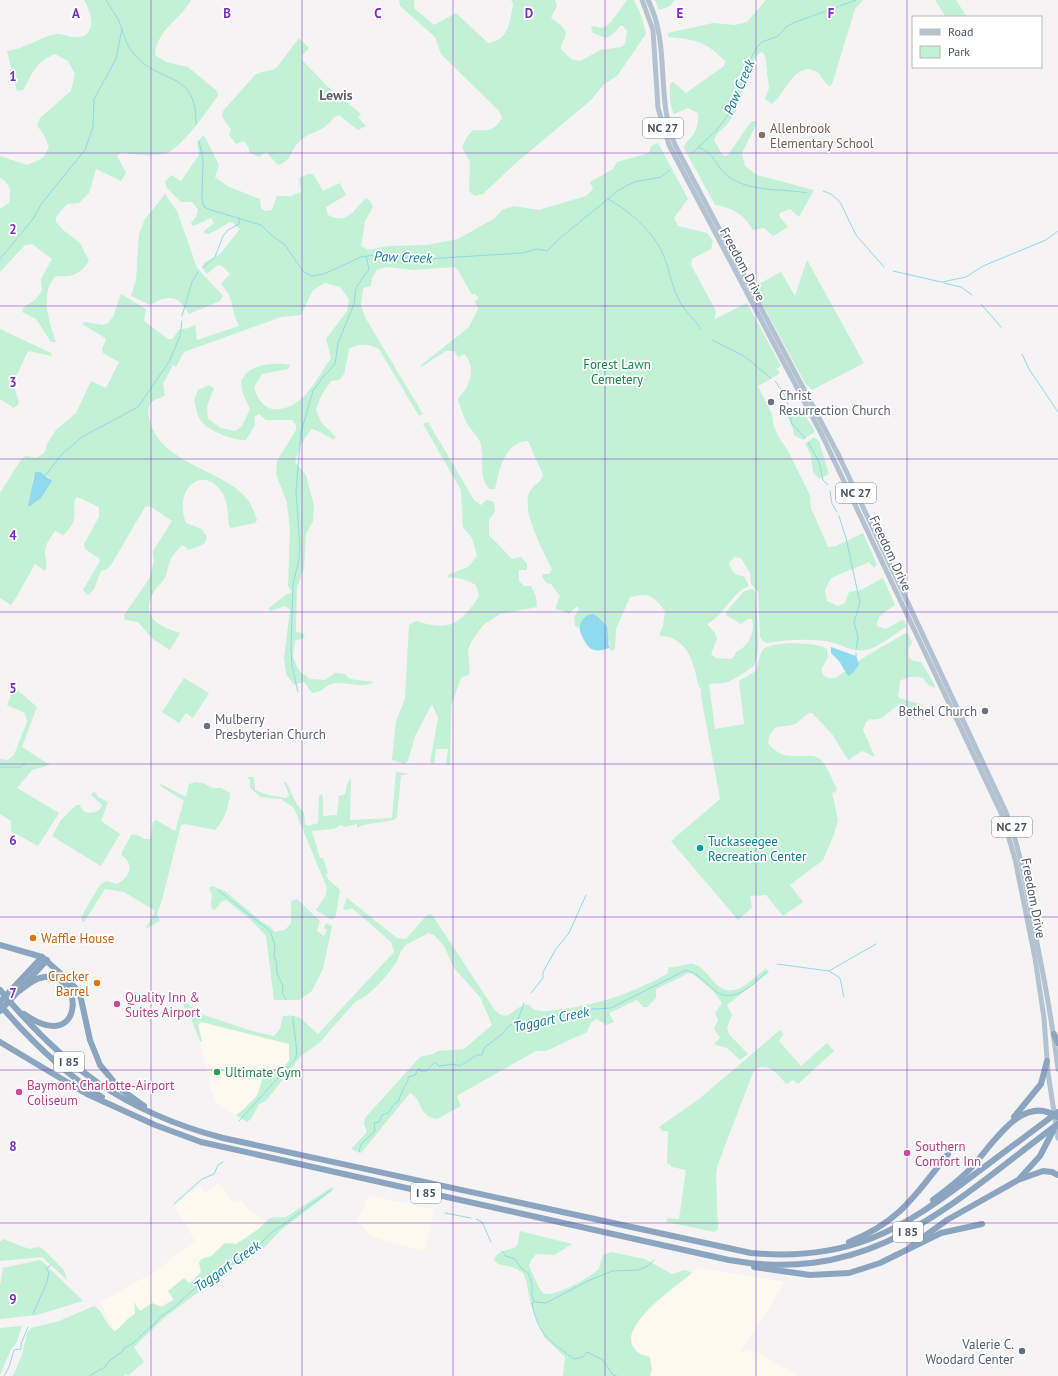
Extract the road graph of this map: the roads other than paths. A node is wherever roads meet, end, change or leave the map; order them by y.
1 (642, 0) edge
2 (648, 0) edge
3 (754, 308) junction
4 (777, 338) junction
5 (933, 668) junction
6 (961, 714) junction
7 (957, 719) junction
8 (982, 760) junction
9 (0, 944) edge
10 (44, 958) junction
11 (17, 989) junction
12 (0, 990) edge
13 (0, 1004) edge
14 (15, 1008) junction
15 (0, 1011) edge
16 (1054, 1034) junction
17 (0, 1042) edge
18 (1058, 1042) edge
19 (1047, 1061) junction
20 (1058, 1069) edge
21 (1053, 1106) joint
22 (127, 1112) junction
23 (155, 1115) junction
24 (1057, 1119) edge
25 (1009, 1124) junction
26 (1058, 1136) edge
27 (948, 1154) dead end
28 (1058, 1175) edge
29 (1018, 1180) junction
30 (982, 1224) dead end
31 (891, 1230) junction
32 (827, 1251) junction
33 (900, 1254) junction
34 (729, 1260) junction

1 - 3 main road, Freedom Drive / NC 27
2 - 4 main road, Freedom Drive / NC 27
3 - 4 main road
3 - 5 main road, Freedom Drive / NC 27
4 - 6 main road, Freedom Drive / NC 27
5 - 6 main road
5 - 7 main road, Freedom Drive / NC 27
6 - 8 main road, Freedom Drive / NC 27
7 - 8 main road
7 - 19 main road, Freedom Drive / NC 27
8 - 16 main road, Freedom Drive / NC 27
9 - 10 highway
10 - 11 highway
10 - 23 highway
11 - 13 highway
11 - 14 highway
11 - 15 highway
12 - 14 highway, I 85
13 - 22 highway, I 85
14 - 23 highway, I 85
16 - 18 highway
16 - 20 main road, Freedom Drive / NC 27
17 - 22 highway
19 - 21 main road, Freedom Drive / NC 27
19 - 25 highway
21 - 24 highway
22 - 34 highway, I 85
23 - 32 highway, I 85
24 - 25 highway
24 - 26 highway
24 - 29 highway
24 - 31 highway, I 85
24 - 34 highway, I 85
25 - 31 highway
27 - 32 highway
28 - 29 highway
29 - 33 highway
30 - 33 highway
31 - 32 highway, I 85
33 - 34 highway

